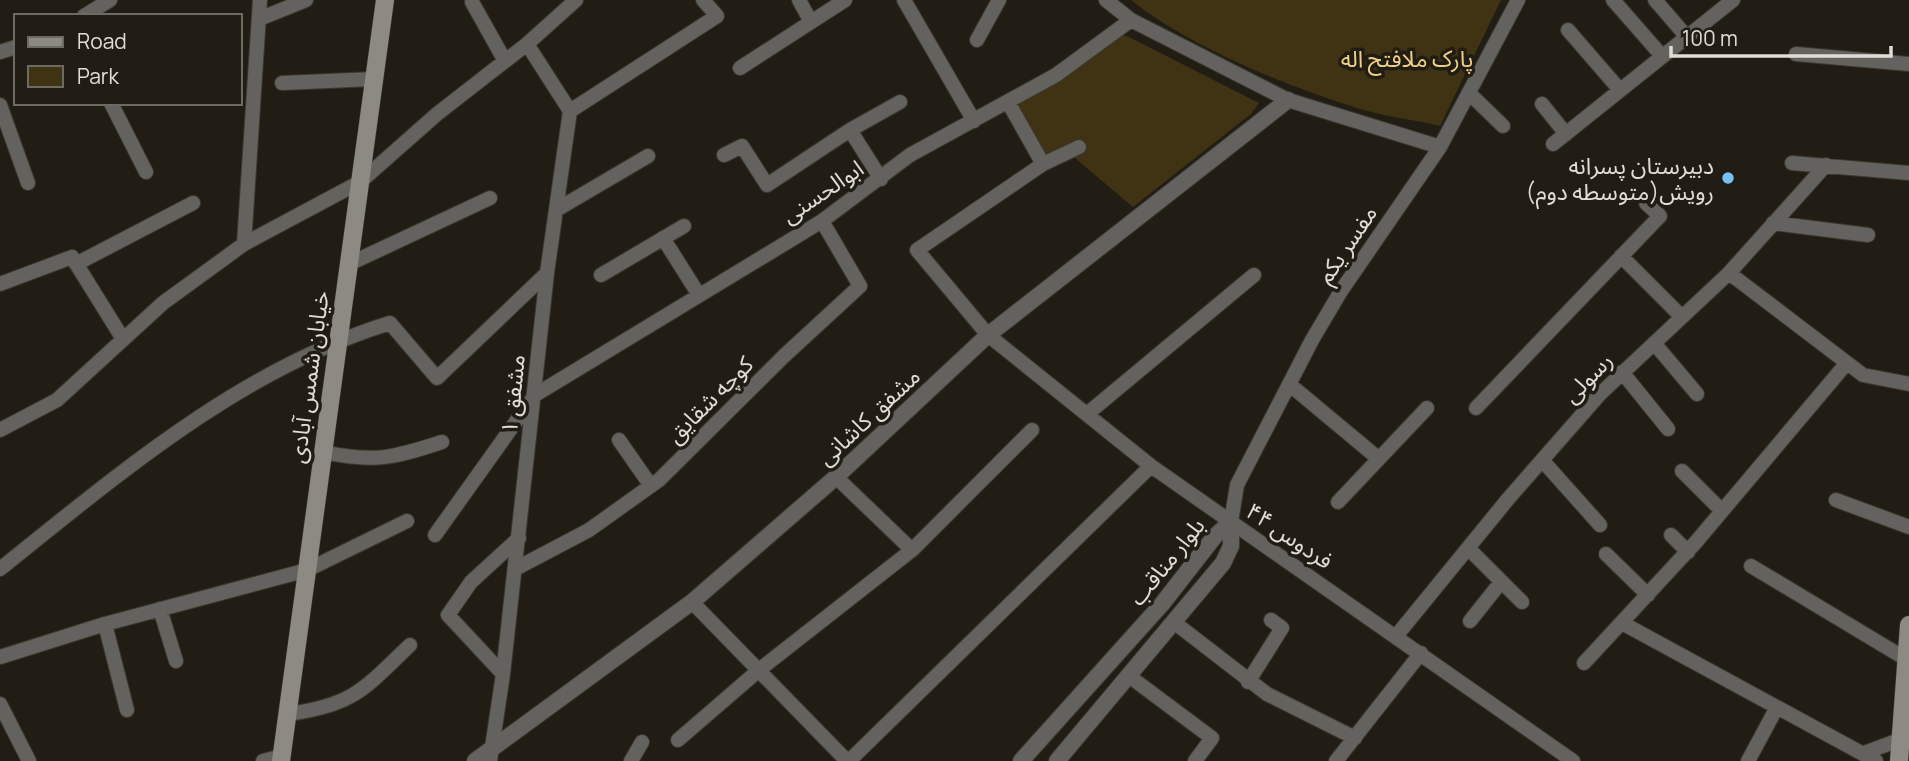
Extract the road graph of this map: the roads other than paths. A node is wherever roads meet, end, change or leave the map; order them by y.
1 (110, 0) edge
2 (260, 0) edge
3 (306, 0) edge
4 (385, 0) edge
5 (576, 0) edge
6 (703, 0) edge
7 (799, 0) edge
8 (845, 0) edge
9 (904, 0) edge
10 (999, 0) edge
11 (1106, 0) edge
12 (1518, 0) edge
13 (1614, 0) edge
14 (1655, 0) edge
15 (1732, 0) edge
16 (472, 2) dead end
17 (87, 14) edge
18 (259, 19) junction
19 (1131, 20) junction
20 (811, 22) junction
21 (1568, 30) dead end
22 (1687, 37) junction
23 (977, 40) dead end
24 (527, 44) junction
25 (1796, 54) dead end
26 (1662, 57) junction
27 (505, 61) junction
28 (1909, 64) edge
29 (740, 68) dead end
30 (374, 79) junction
31 (282, 83) dead end
32 (1620, 90) junction
33 (1470, 94) junction
34 (1288, 100) junction
35 (900, 102) dead end
36 (1008, 102) junction
37 (1542, 104) dead end
38 (0, 105) edge
39 (112, 105) edge
40 (570, 111) junction
41 (974, 121) junction
42 (1503, 125) dead end
43 (850, 130) junction
44 (1566, 134) junction
45 (1553, 145) dead end
46 (1079, 147) dead end
47 (1440, 147) junction
48 (724, 155) dead end
49 (648, 156) dead end
50 (1792, 163) dead end
51 (1043, 164) junction
52 (1826, 165) junction
53 (146, 172) dead end
54 (1909, 173) edge
55 (881, 179) junction
56 (360, 182) junction
57 (28, 183) dead end
58 (490, 198) dead end
59 (1646, 202) dead end
60 (193, 203) dead end
61 (556, 210) junction
62 (822, 221) junction
63 (1773, 223) junction
64 (684, 226) dead end
65 (1868, 235) dead end
66 (663, 238) junction
67 (244, 244) junction
68 (1621, 256) junction
69 (76, 264) junction
70 (349, 264) junction
71 (547, 273) junction
72 (1729, 273) junction
73 (601, 275) dead end
74 (1254, 275) dead end
75 (0, 284) edge
76 (699, 295) junction
77 (1682, 317) junction
78 (988, 335) junction
79 (123, 339) junction
80 (338, 339) junction
81 (1654, 343) junction
82 (1846, 364) junction
83 (1622, 372) junction
84 (1289, 384) junction
85 (1909, 384) edge
86 (1698, 394) dead end
87 (535, 395) junction
88 (1427, 408) dead end
89 (1476, 408) dead end
90 (1087, 414) junction
91 (1668, 429) dead end
92 (0, 430) edge
93 (1032, 430) dead end
94 (619, 440) dead end
95 (443, 442) dead end
96 (323, 452) junction
97 (1379, 459) junction
98 (1542, 460) junction
99 (1151, 466) junction
100 (1682, 471) dead end
101 (836, 477) junction
102 (651, 486) junction
103 (1836, 500) dead end
104 (1338, 502) dead end
105 (1723, 512) junction
106 (407, 521) dead end
107 (1231, 522) junction
108 (1600, 525) dead end
109 (1909, 527) edge
110 (435, 535) dead end
111 (1671, 536) dead end
112 (519, 538) junction
113 (1468, 548) junction
114 (912, 550) junction
115 (1688, 552) junction
116 (1606, 554) dead end
117 (1751, 566) dead end
118 (0, 569) edge
119 (515, 569) junction
120 (307, 570) junction
121 (1501, 582) junction
122 (1648, 595) junction
123 (692, 602) junction
124 (1522, 602) dead end
125 (160, 609) junction
126 (1270, 620) dead end
127 (1470, 621) dead end
128 (1175, 623) junction
129 (1622, 623) junction
130 (105, 624) junction
131 (1909, 625) edge
132 (1396, 635) junction
133 (410, 645) dead end
134 (1421, 653) junction
135 (0, 657) edge
136 (1906, 659) junction
137 (176, 661) dead end
138 (1584, 663) dead end
139 (759, 670) junction
140 (503, 674) junction
141 (1129, 676) junction
142 (1248, 682) junction
143 (0, 704) edge
144 (1776, 709) junction
145 (127, 710) dead end
146 (288, 713) junction
147 (1355, 738) junction
148 (678, 740) dead end
149 (1899, 740) junction
150 (642, 742) dead end
151 (492, 755) edge
152 (1867, 758) edge
153 (281, 759) edge
154 (29, 761) edge
155 (262, 761) edge
156 (475, 761) edge
157 (631, 761) edge
158 (848, 761) edge
159 (1021, 761) edge
160 (1057, 761) edge
161 (1195, 761) edge
162 (1336, 761) edge
163 (1573, 761) edge
164 (1748, 761) edge
165 (1899, 761) edge

1 - 17 street
2 - 18 street
3 - 18 street
4 - 30 main road, خیابان شمس آبادی
5 - 24 street
6 - 40 street
7 - 20 street
8 - 20 street
9 - 41 street
10 - 23 street
11 - 19 street
12 - 33 street, مفسر یکم
13 - 26 street
14 - 22 street
15 - 22 street
16 - 27 street
18 - 67 street
19 - 34 street
19 - 36 street, ابوالحسنی
20 - 29 street
21 - 32 street
22 - 26 street
24 - 27 street
24 - 40 street
25 - 28 street
26 - 32 street
27 - 56 street
30 - 31 street
30 - 56 main road, خیابان شمس آبادی
32 - 44 street
33 - 42 street
33 - 47 street, مفسر یکم
34 - 47 street
34 - 78 street, مشفق کاشانی
35 - 43 street
36 - 41 street, ابوالحسنی
36 - 51 street
37 - 44 street
38 - 57 street
39 - 53 street
40 - 61 street, مشفق ۱
41 - 55 street, ابوالحسنی
43 - 48 street
43 - 55 street
44 - 45 street
46 - 51 street
47 - 84 street, مفسر یکم
49 - 61 street
50 - 52 street
51 - 78 street, فردوس ۴۴
52 - 54 street
52 - 63 street, رسولی
55 - 62 street, ابوالحسنی
56 - 67 street
56 - 70 main road, خیابان شمس آبادی
58 - 70 street
59 - 68 street
60 - 69 street
61 - 71 street, مشفق ۱
62 - 76 street, ابوالحسنی
62 - 102 street, کوچه شقایق
63 - 65 street
63 - 72 street, رسولی
64 - 66 street
66 - 73 street
66 - 76 street
67 - 79 street
68 - 77 street
68 - 89 street
69 - 75 street
69 - 79 street
70 - 80 main road, خیابان شمس آبادی
71 - 80 street
71 - 87 street, مشفق ۱
72 - 77 street, رسولی
72 - 82 street
74 - 90 street
76 - 87 street, ابوالحسنی
77 - 81 street, رسولی
78 - 90 street, فردوس ۴۴
78 - 101 street, مشفق کاشانی
79 - 92 street
80 - 96 main road, خیابان شمس آبادی
80 - 118 street
81 - 83 street, رسولی
81 - 86 street
82 - 85 street
82 - 105 street
83 - 91 street
83 - 98 street, رسولی
84 - 97 street
84 - 107 street, مفسر یکم
87 - 110 street
87 - 112 street, مشفق ۱
88 - 97 street
90 - 99 street, فردوس ۴۴
93 - 114 street
94 - 102 street
95 - 96 street
96 - 120 main road, خیابان شمس آبادی
97 - 104 street
98 - 108 street
98 - 113 street, رسولی
99 - 107 street, فردوس ۴۴
99 - 158 street
100 - 105 street
101 - 114 street
101 - 123 street, مشفق کاشانی
102 - 119 street, کوچه شقایق
103 - 109 street
105 - 115 street
106 - 120 street
107 - 128 street, بلوار مناقب
107 - 132 street, فردوس ۴۴
107 - 159 street, بلوار مناقب
111 - 115 street
112 - 119 street, مشفق ۱
112 - 140 street
113 - 121 street
113 - 132 street, رسولی
114 - 139 street
115 - 122 street
116 - 122 street
117 - 136 street
119 - 140 street, مشفق ۱
120 - 125 street
120 - 146 main road, خیابان شمس آبادی
121 - 124 street
121 - 127 street
122 - 129 street
123 - 139 street
123 - 151 street, مشفق کاشانی
125 - 130 street
125 - 137 street
126 - 142 street
128 - 141 street, بلوار مناقب
128 - 142 street
129 - 138 street
129 - 144 street
130 - 135 street
130 - 145 street
131 - 136 main road
132 - 134 street, فردوس ۴۴
133 - 146 street
134 - 147 street
134 - 163 street, فردوس ۴۴
136 - 149 main road
139 - 148 street
139 - 158 street
140 - 151 street, مشفق ۱
141 - 160 street, بلوار مناقب
141 - 161 street
142 - 147 street
143 - 154 street
144 - 152 street
144 - 164 street
146 - 153 main road, خیابان شمس آبادی
147 - 162 street
149 - 152 street
149 - 165 main road
150 - 157 street
151 - 156 street, مشفق کاشانی
153 - 155 street

